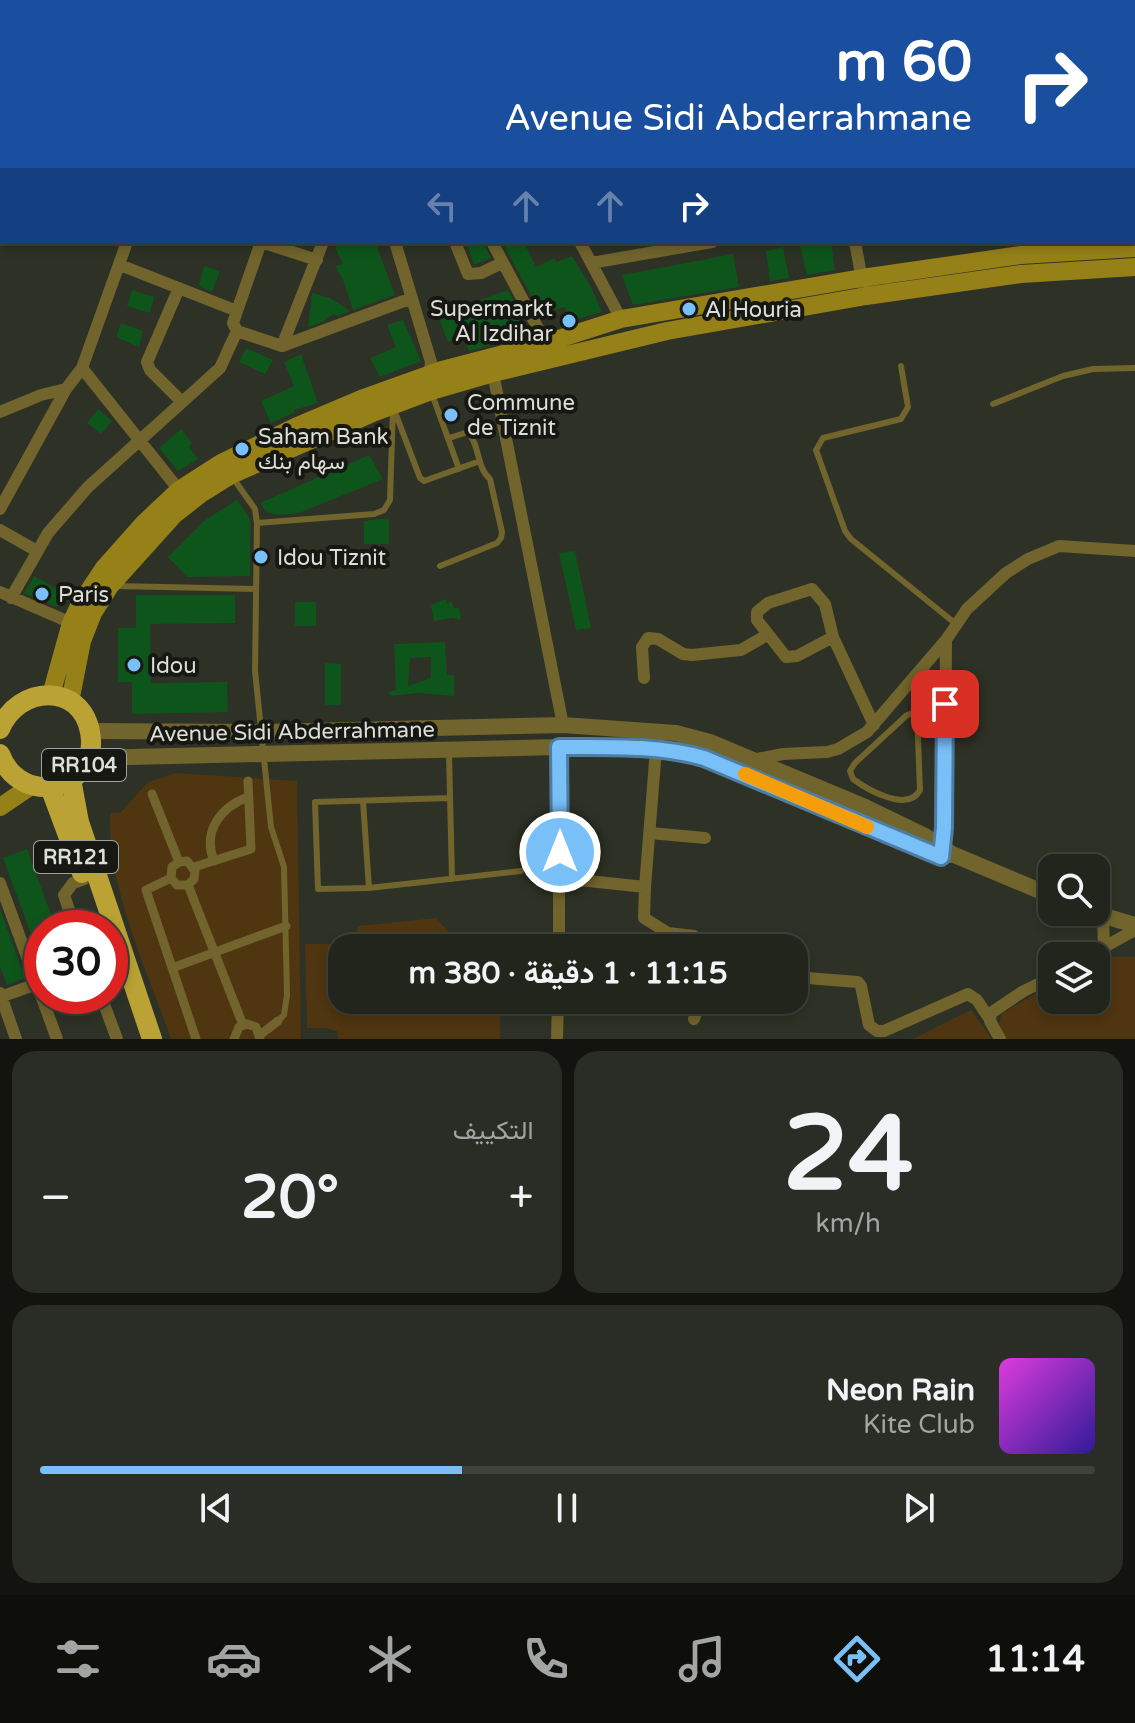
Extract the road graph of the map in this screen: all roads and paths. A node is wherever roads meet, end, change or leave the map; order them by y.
1 (126, 244) edge
2 (260, 244) edge
3 (267, 244) edge
4 (322, 244) edge
5 (396, 244) edge
6 (456, 244) edge
7 (493, 244) edge
8 (581, 244) edge
9 (693, 244) edge
10 (855, 244) edge
11 (1135, 248) edge
12 (317, 260) junction
13 (502, 263) junction
14 (591, 263) junction
15 (1021, 264) junction
16 (120, 265) junction
17 (1135, 267) edge
18 (864, 287) junction
19 (179, 288) junction
20 (412, 298) junction
21 (237, 311) junction
22 (664, 312) junction
23 (621, 319) junction
24 (237, 331) junction
25 (667, 331) junction
26 (282, 346) junction
27 (550, 351) junction
28 (901, 366) dead end
29 (82, 368) junction
30 (1135, 368) edge
31 (493, 373) junction
32 (435, 377) junction
33 (66, 389) junction
34 (182, 402) junction
35 (993, 404) dead end
36 (393, 405) junction
37 (0, 412) edge
38 (449, 438) junction
39 (139, 441) junction
40 (480, 461) junction
41 (459, 469) junction
42 (231, 475) junction
43 (179, 490) junction
44 (0, 509) edge
45 (257, 523) junction
46 (0, 530) edge
47 (37, 551) junction
48 (1135, 551) edge
49 (440, 566) dead end
50 (110, 586) junction
51 (256, 589) junction
52 (5, 595) edge
53 (956, 624) junction
54 (79, 625) junction
55 (767, 635) junction
56 (833, 637) junction
57 (946, 640) junction
58 (926, 664) junction
59 (644, 678) dead end
60 (60, 699) junction
61 (917, 712) junction
62 (1, 722) edge
63 (563, 725) junction
64 (874, 725) junction
65 (448, 728) junction
66 (90, 731) junction
67 (263, 732) junction
68 (559, 747) junction
69 (449, 749) junction
70 (656, 749) junction
71 (265, 753) junction
72 (0, 754) edge
73 (88, 758) junction
74 (746, 766) junction
75 (71, 779) junction
76 (248, 781) dead end
77 (33, 784) junction
78 (152, 794) dead end
79 (248, 797) junction
80 (450, 798) junction
81 (363, 801) junction
82 (0, 806) edge
83 (650, 833) junction
84 (705, 838) dead end
85 (945, 852) junction
86 (214, 861) junction
87 (179, 862) junction
88 (194, 867) junction
89 (521, 871) dead end
90 (171, 878) junction
91 (560, 878) junction
92 (84, 879) junction
93 (452, 879) junction
94 (0, 883) edge
95 (188, 885) junction
96 (645, 887) junction
97 (369, 888) junction
98 (1038, 890) edge
99 (69, 910) edge
100 (94, 910) edge
101 (102, 910) edge
102 (1110, 918) edge
103 (286, 926) junction
104 (1135, 927) edge
105 (559, 934) edge
106 (677, 934) edge
107 (1110, 944) edge
108 (24, 946) edge
109 (214, 952) junction
110 (172, 968) junction
111 (808, 978) edge
112 (1038, 985) edge
113 (128, 987) edge
114 (24, 988) edge
115 (1, 996) edge
116 (128, 1001) edge
117 (49, 1014) edge
118 (108, 1014) edge
119 (558, 1014) edge
120 (696, 1014) edge
121 (989, 1018) junction
122 (694, 1019) dead end
123 (278, 1021) joint
124 (243, 1025) junction
125 (260, 1037) edge
126 (16, 1039) edge
127 (57, 1039) edge
128 (117, 1039) edge
129 (140, 1039) edge
130 (152, 1039) edge
131 (196, 1039) edge
132 (234, 1039) edge
133 (557, 1039) edge
134 (1000, 1039) edge

1 - 16 street
2 - 21 street
3 - 12 street
4 - 12 street
5 - 20 street
6 - 13 street
7 - 13 street
8 - 14 street
9 - 14 street
10 - 18 street
11 - 15 main road
12 - 26 street
13 - 27 street
14 - 23 street
15 - 17 main road
15 - 18 main road
16 - 19 street
16 - 29 street
18 - 22 main road
18 - 25 main road
19 - 21 street
19 - 34 street
20 - 26 street
20 - 32 street
21 - 24 street
22 - 23 main road
22 - 25 main road
23 - 27 main road
24 - 26 street
24 - 34 street
25 - 27 main road
27 - 31 main road
27 - 32 main road
28 - 53 lane
29 - 33 street
29 - 39 street
30 - 35 lane
31 - 32 main road
31 - 63 street
32 - 36 main road
32 - 38 lane
32 - 43 main road
33 - 37 street
33 - 44 street
34 - 39 street
36 - 41 lane
36 - 42 main road
36 - 45 lane
38 - 40 lane
38 - 41 lane
39 - 43 street
39 - 47 street
40 - 41 lane
40 - 49 lane
42 - 45 lane
42 - 50 main road
43 - 54 main road
45 - 51 lane
46 - 47 street
47 - 52 street
48 - 53 street
50 - 51 lane
50 - 54 main road
51 - 67 lane
52 - 54 street
53 - 57 street
54 - 60 main road
55 - 56 street
55 - 56 street
55 - 59 street
56 - 64 street
57 - 58 street
57 - 85 street
58 - 61 lane
58 - 64 street
60 - 62 highway
60 - 66 highway, RR104
61 - 61 lane
63 - 65 street, Avenue Sidi Abderrahmane
63 - 74 street, Avenue Sidi Abderrahmane
64 - 74 street
65 - 67 street, Avenue Sidi Abderrahmane
65 - 69 street, Avenue Sidi Abderrahmane
66 - 67 street, Avenue Sidi Abderrahmane
66 - 73 highway, RR104
67 - 71 lane
68 - 69 street, Avenue Sidi Abderrahmane
68 - 70 street, Avenue Sidi Abderrahmane
68 - 91 street
69 - 71 street, Avenue Sidi Abderrahmane
69 - 80 lane
70 - 74 street, Avenue Sidi Abderrahmane
70 - 83 street
71 - 73 street, Avenue Sidi Abderrahmane
71 - 103 lane
72 - 77 highway, RR104
73 - 75 highway, RR104
74 - 85 street, Avenue Sidi Abderrahmane
75 - 77 highway, RR104
75 - 101 highway, RR121
76 - 79 street
77 - 82 main road, RR104
77 - 92 highway, RR121
78 - 87 street
79 - 86 street
79 - 86 street
80 - 81 lane
80 - 93 lane
81 - 97 lane
81 - 97 lane
83 - 84 street
83 - 96 street
85 - 98 street, Avenue Sidi Abderrahmane
86 - 88 street
87 - 88 street
87 - 90 street
88 - 95 street
89 - 93 lane
90 - 95 street
90 - 110 street
91 - 96 street
91 - 105 street
92 - 99 street
92 - 100 highway, RR121
93 - 97 lane
94 - 108 street
95 - 109 street
96 - 106 street
102 - 104 street
103 - 109 street
103 - 123 lane
104 - 107 street
109 - 110 street
109 - 124 street
110 - 131 street
111 - 121 street
112 - 121 street
113 - 130 highway, RR121
114 - 115 street
115 - 126 street
116 - 129 highway, RR121
117 - 127 street
118 - 128 street
119 - 133 street
120 - 122 street
121 - 134 street
123 - 125 street
124 - 125 street
124 - 132 street

